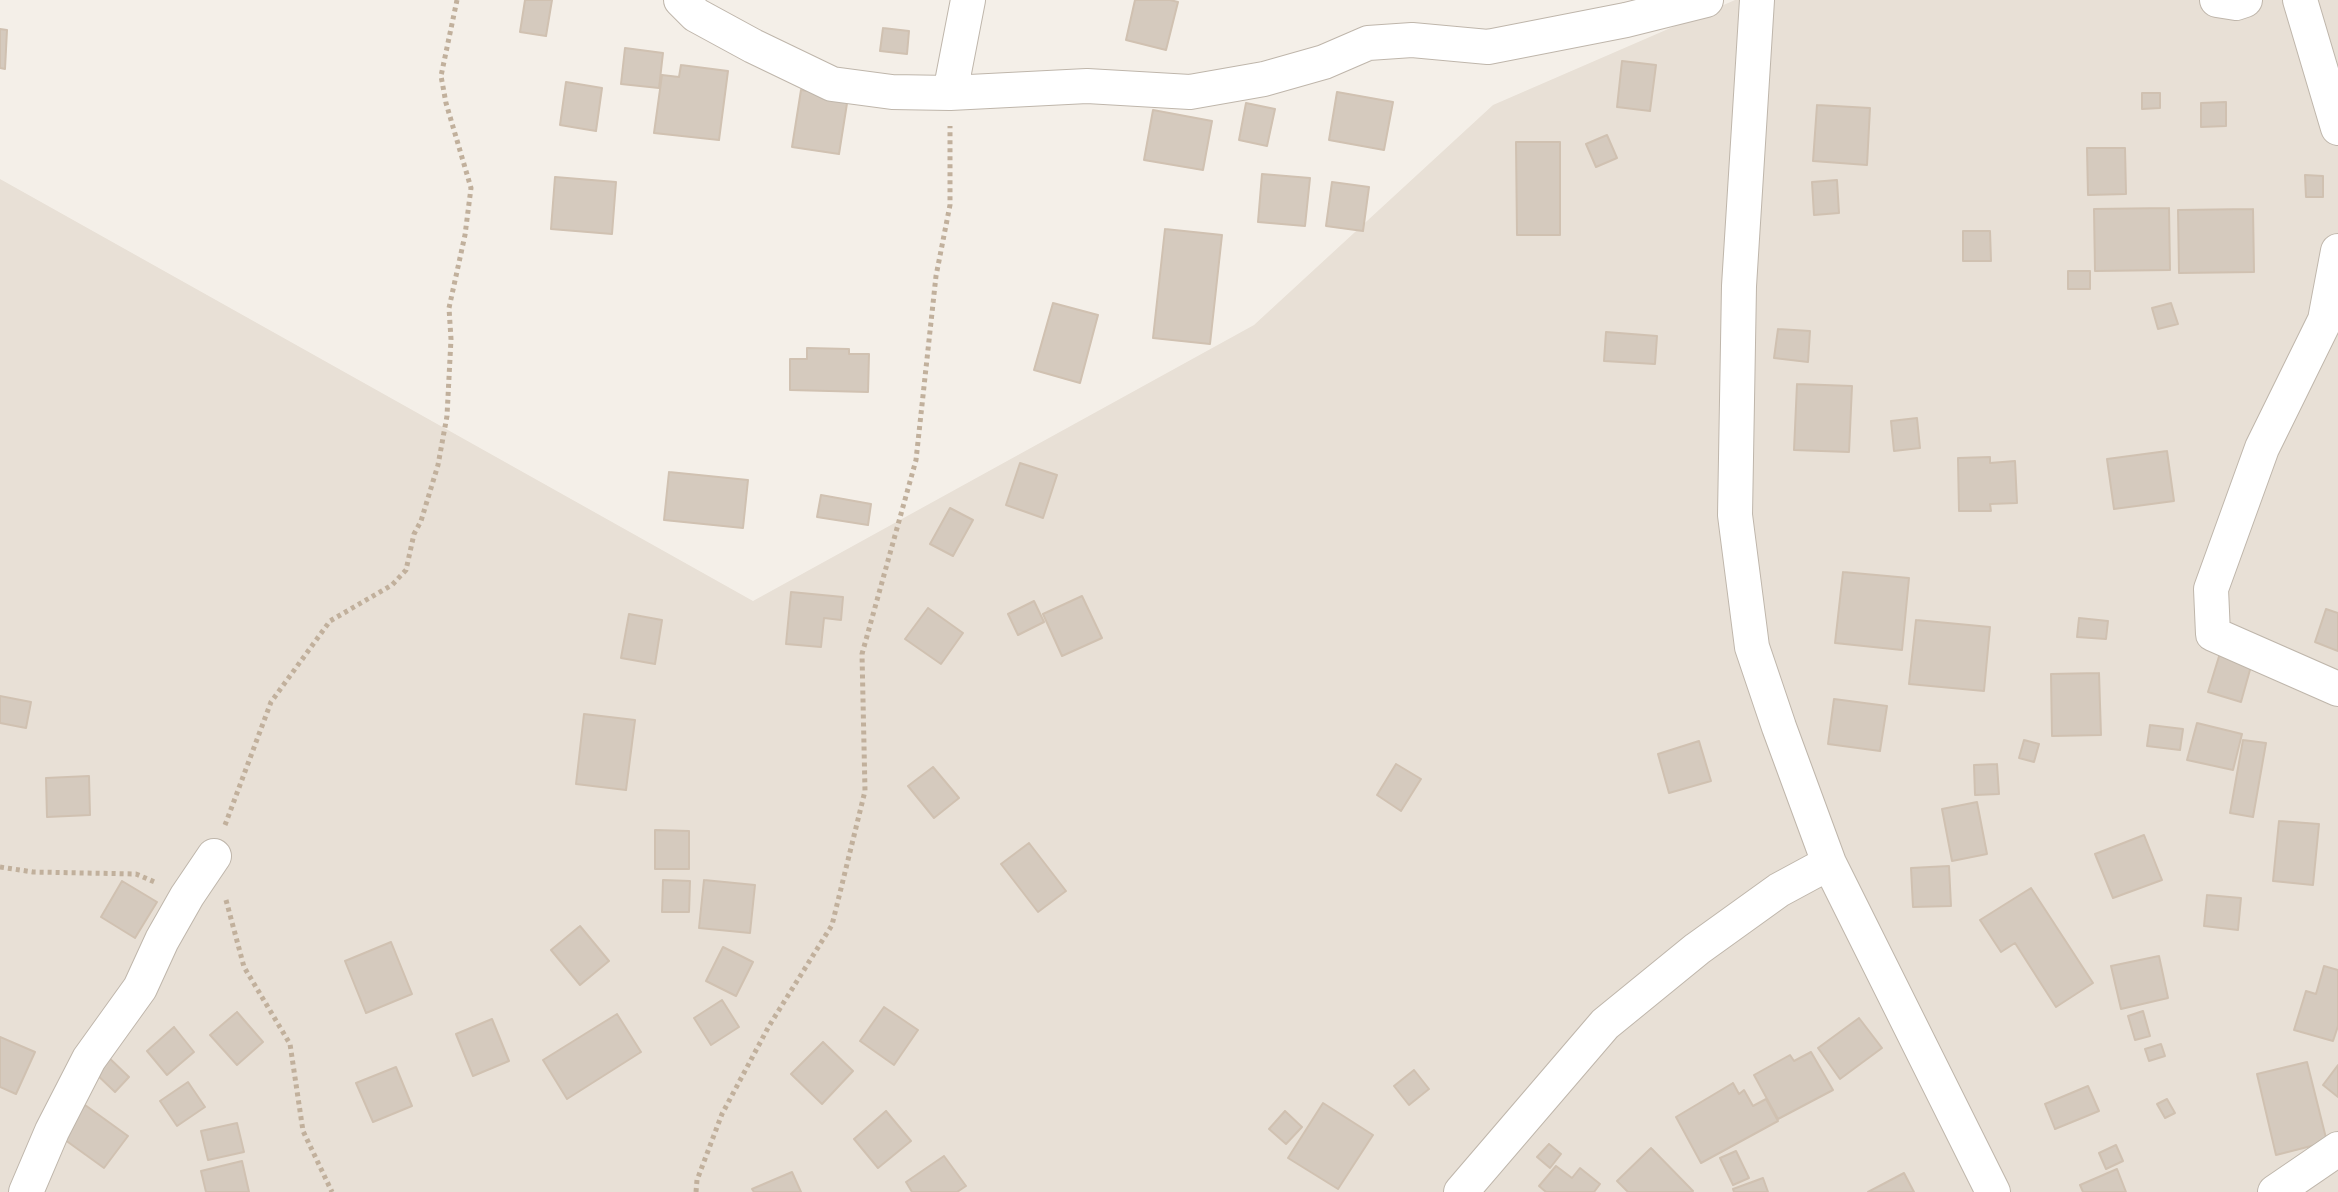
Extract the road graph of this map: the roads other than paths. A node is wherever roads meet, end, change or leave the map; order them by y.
1 (681, 0) edge
2 (968, 0) edge
3 (1706, 0) edge
4 (1757, 0) edge
5 (2217, 0) edge
6 (2245, 0) edge
7 (2300, 0) edge
8 (950, 93) junction
9 (2338, 128) edge
10 (2338, 251) edge
11 (2338, 689) edge
12 (214, 856) road end
13 (1829, 863) junction
14 (2338, 1149) edge
15 (26, 1192) edge
16 (1461, 1192) edge
17 (1993, 1192) edge
18 (2275, 1192) edge

1 - 8 street
2 - 8 street
3 - 8 street
4 - 13 street
5 - 6 street
7 - 9 street
10 - 11 street
12 - 15 street
13 - 16 street
13 - 17 street
14 - 18 street

